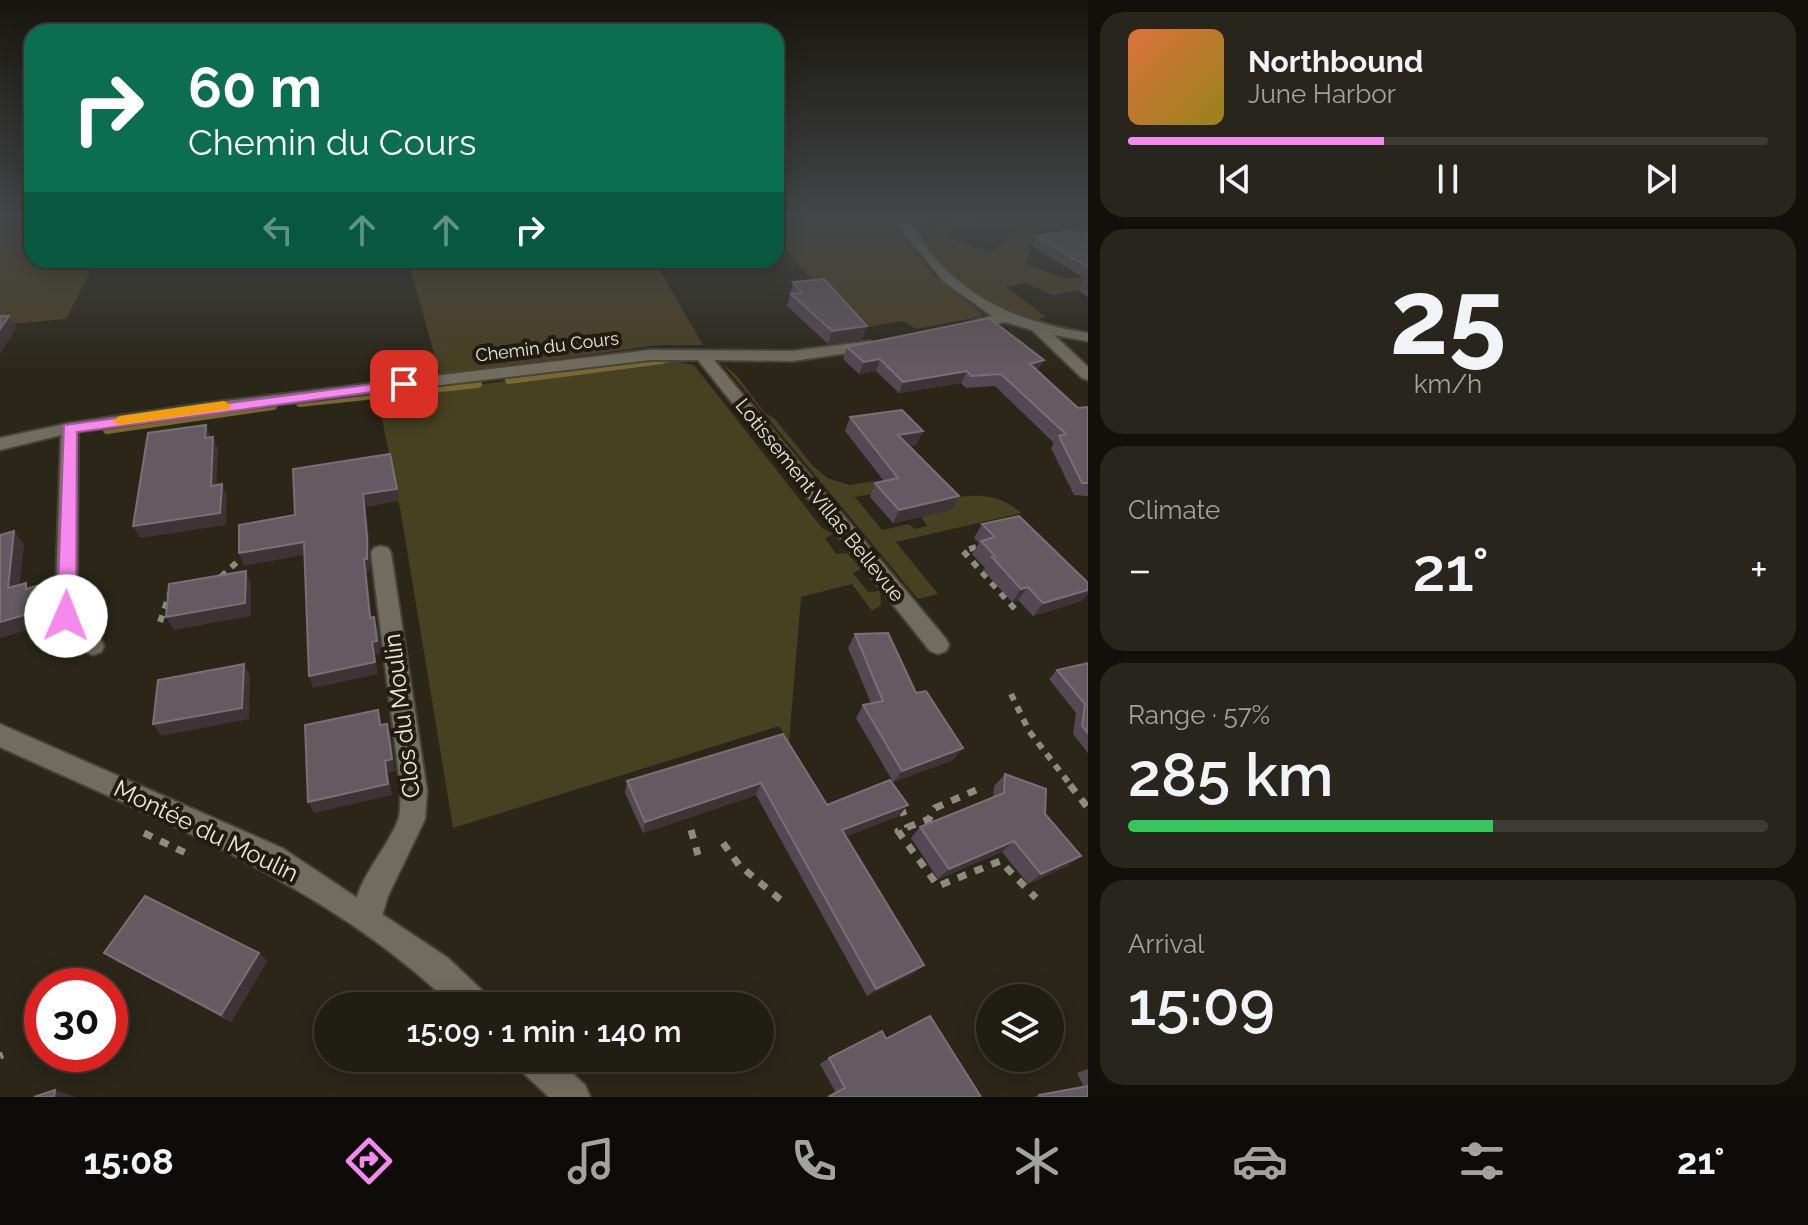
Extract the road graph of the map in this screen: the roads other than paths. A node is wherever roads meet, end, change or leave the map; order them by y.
1 (939, 269) edge
2 (1003, 318) junction
3 (1038, 329) junction
4 (946, 331) edge
5 (1088, 337) edge
6 (892, 342) edge
7 (702, 355) junction
8 (1088, 375) edge
9 (70, 428) junction
10 (0, 444) edge
11 (381, 553) dead end
12 (938, 645) dead end
13 (93, 646) dead end
14 (0, 735) edge
15 (368, 919) junction
16 (461, 992) edge
17 (547, 1072) edge
18 (573, 1097) edge

1 - 2 street
2 - 3 street
2 - 4 street
3 - 5 street
3 - 8 street
6 - 7 street, Chemin du Cours
7 - 9 street, Chemin du Cours
7 - 12 street, Lotissement Villas Bellevue
9 - 10 street, Chemin du Cours
9 - 13 street
11 - 15 street, Clos du Moulin
14 - 15 street, Montée du Moulin
15 - 16 street, Montée du Moulin
17 - 18 street

